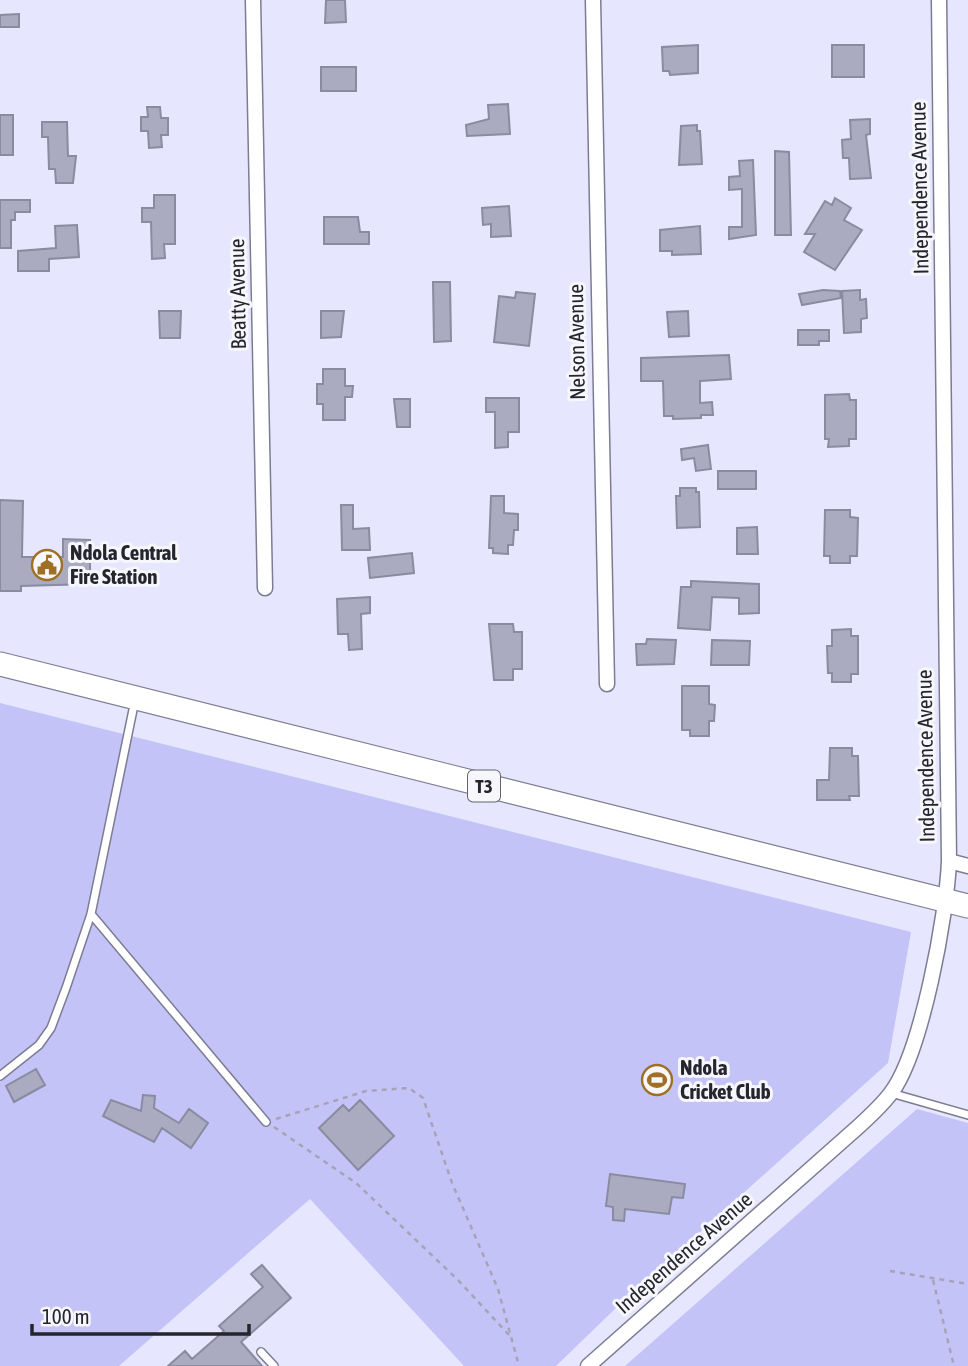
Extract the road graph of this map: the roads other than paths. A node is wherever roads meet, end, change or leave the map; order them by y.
1 (253, 0) edge
2 (593, 0) edge
3 (939, 0) edge
4 (265, 587) dead end
5 (0, 664) edge
6 (607, 684) dead end
7 (135, 699) junction
8 (949, 861) junction
9 (968, 866) edge
10 (958, 904) edge
11 (91, 914) junction
12 (0, 1076) edge
13 (891, 1093) junction
14 (968, 1115) edge
15 (266, 1122) road end
16 (261, 1352) dead end
17 (274, 1366) edge
18 (588, 1366) edge

1 - 4 street, Beatty Avenue
2 - 6 street, Nelson Avenue
3 - 8 street, Independence Avenue
5 - 7 highway, T3
7 - 10 highway, T3
7 - 11 lane
8 - 9 street
8 - 10 street, Independence Avenue
10 - 13 street, Independence Avenue
11 - 12 lane
11 - 15 lane
13 - 14 lane
13 - 18 street, Independence Avenue
16 - 17 lane

